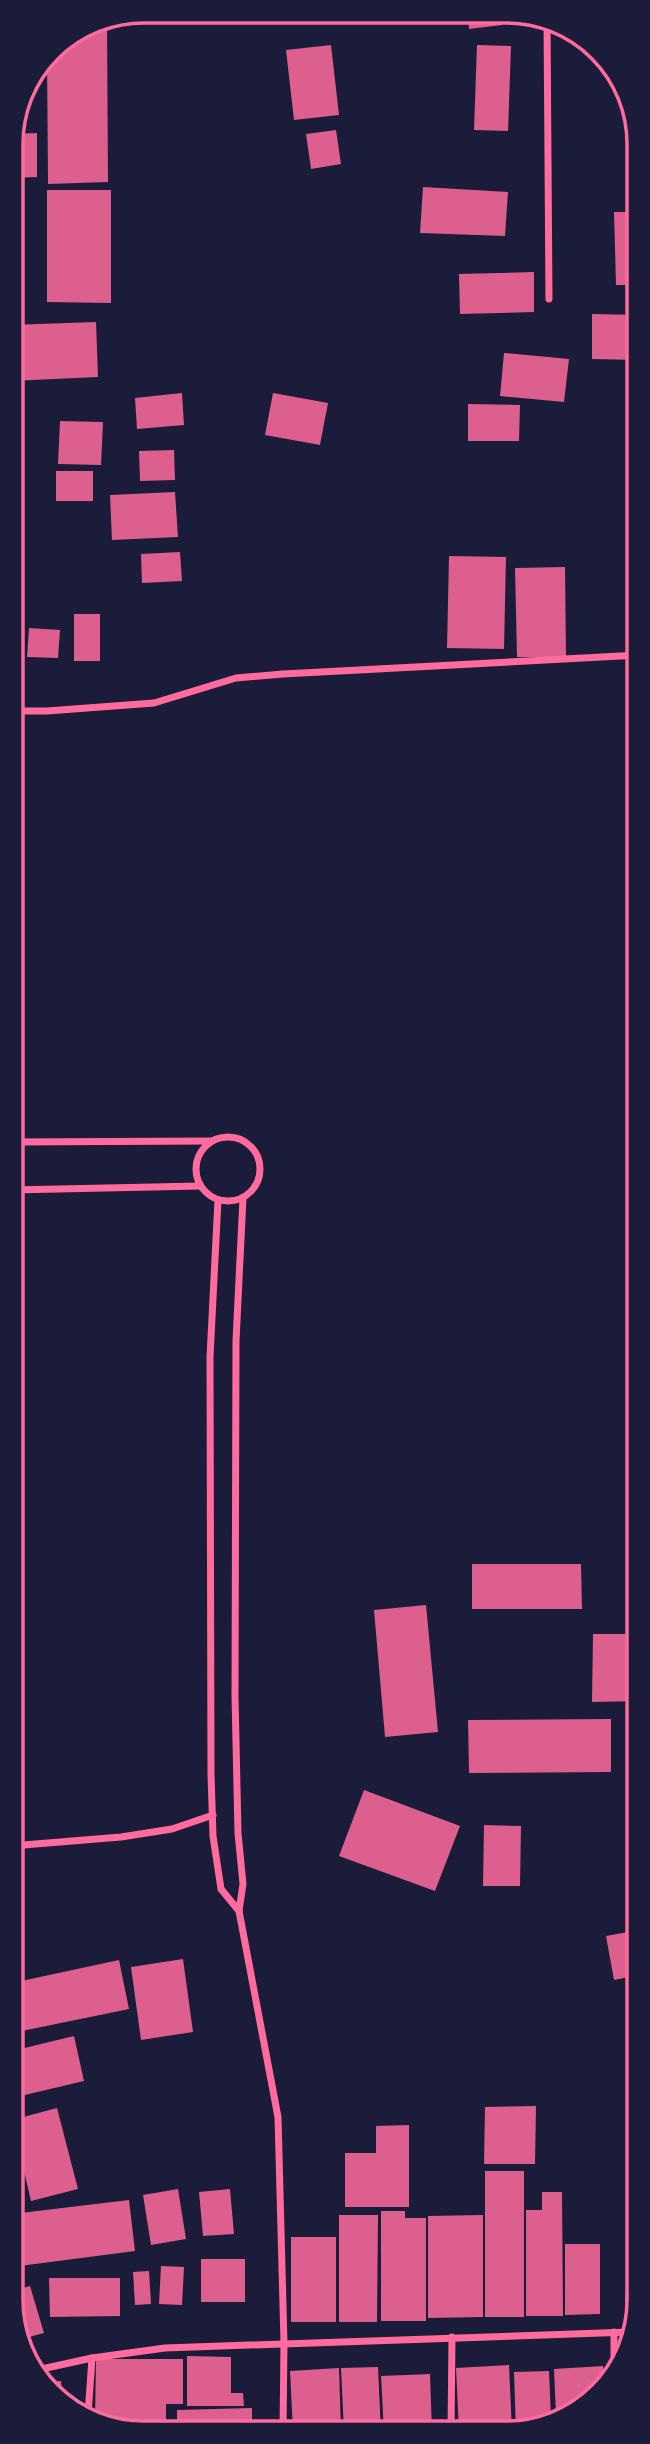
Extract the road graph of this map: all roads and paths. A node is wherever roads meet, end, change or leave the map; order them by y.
1 (547, 30) edge
2 (549, 299) dead end
3 (627, 656) edge
4 (23, 711) edge
5 (212, 1141) junction
6 (23, 1142) edge
7 (200, 1186) junction
8 (23, 1190) edge
9 (243, 1198) junction
10 (218, 1200) junction
11 (213, 1815) junction
12 (23, 1845) edge
13 (239, 1911) junction
14 (614, 2332) junction
15 (623, 2332) edge
16 (452, 2337) junction
17 (284, 2343) junction
18 (614, 2355) edge
19 (92, 2358) junction
20 (43, 2369) edge
21 (88, 2408) edge
22 (283, 2421) edge
23 (451, 2421) edge

1 - 2 street
3 - 4 street
5 - 6 street
5 - 7 street
5 - 9 street
7 - 8 street
7 - 10 street
9 - 10 street
9 - 13 street
10 - 11 street
11 - 12 street
11 - 13 street
13 - 17 street
14 - 15 street
14 - 16 street
14 - 18 street
16 - 17 street
16 - 23 street
17 - 19 street
17 - 22 street
19 - 20 street
19 - 21 street

